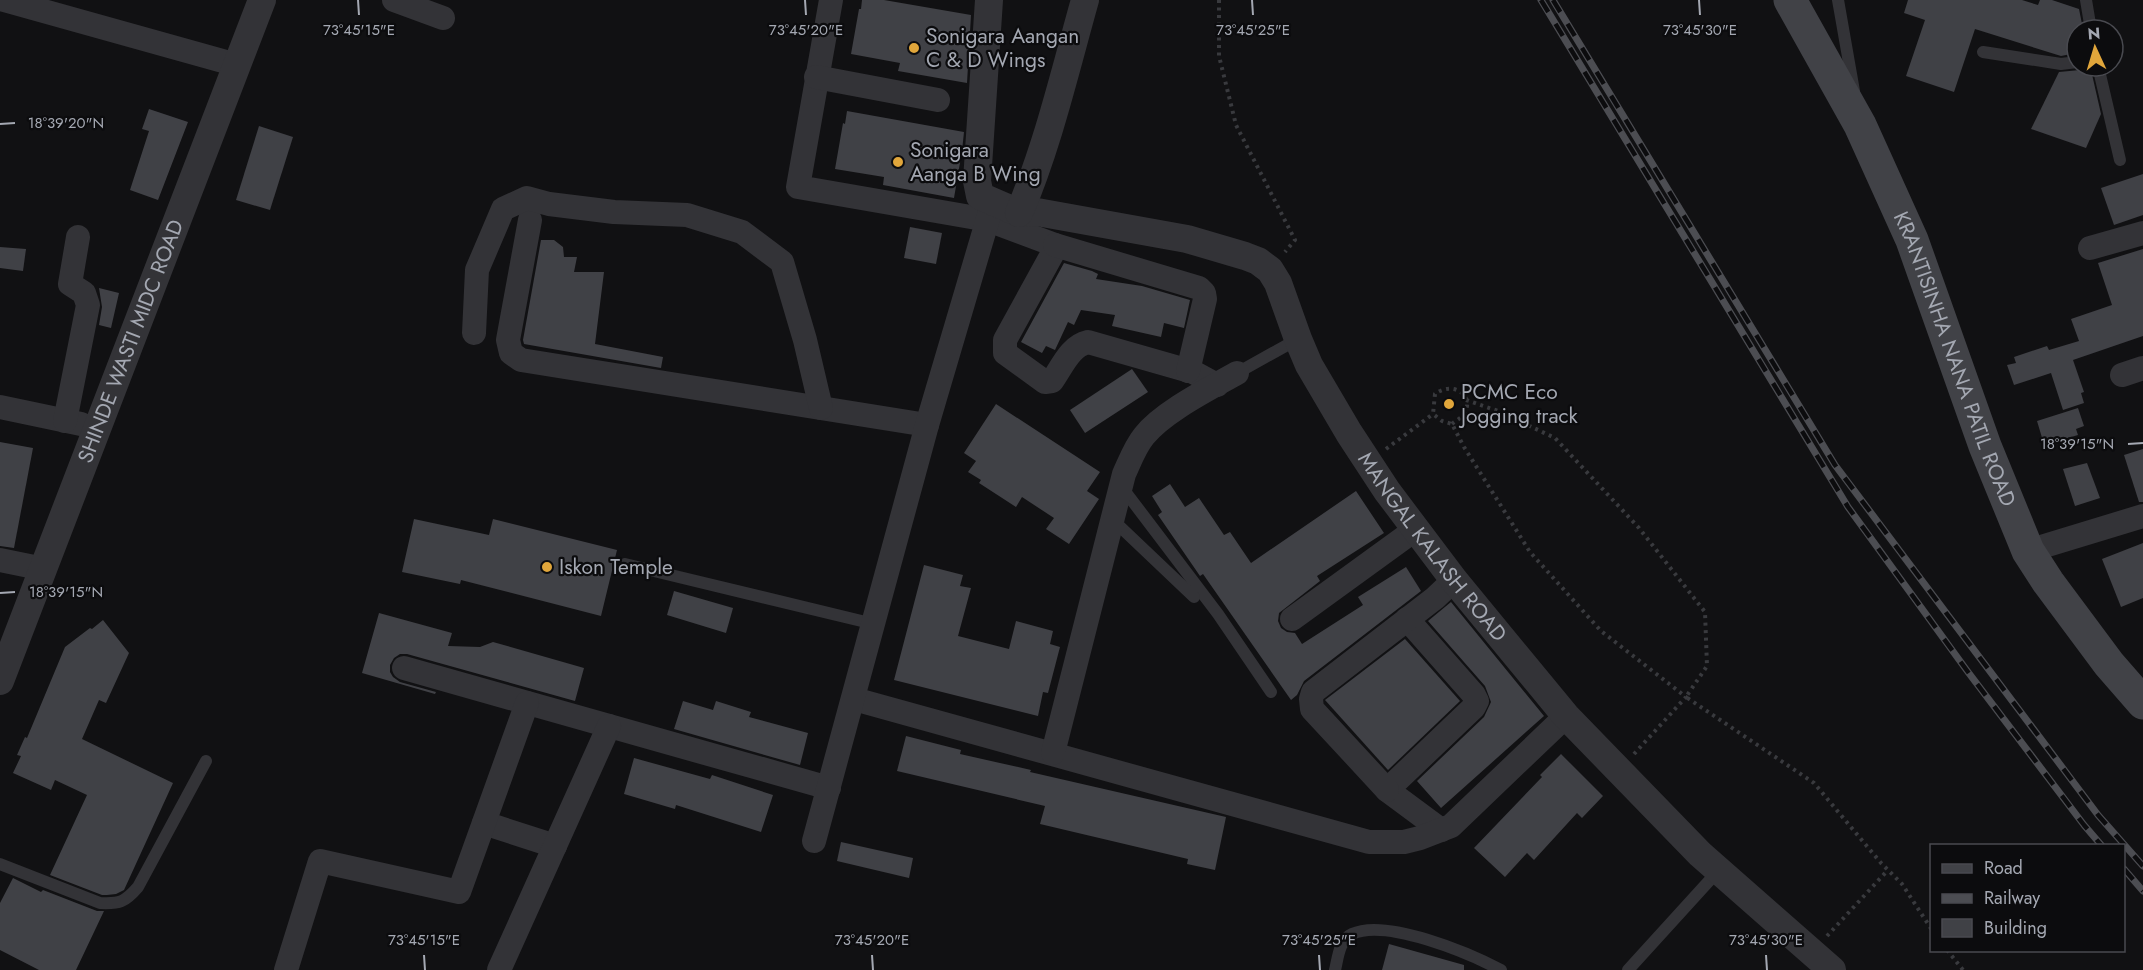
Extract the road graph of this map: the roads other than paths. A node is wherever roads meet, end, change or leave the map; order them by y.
1 (4, 0) edge
2 (262, 0) edge
3 (394, 0) edge
4 (831, 0) edge
5 (989, 0) edge
6 (1085, 0) edge
7 (1790, 0) edge
8 (1838, 0) edge
9 (2086, 0) edge
10 (443, 18) dead end
11 (2089, 18) edge
12 (1983, 52) dead end
13 (2065, 64) edge
14 (237, 65) junction
15 (816, 77) junction
16 (2101, 78) edge
17 (938, 100) dead end
18 (1860, 125) junction
19 (2120, 160) dead end
20 (1000, 212) junction
21 (530, 220) dead end
22 (2143, 233) edge
23 (78, 237) dead end
24 (1055, 245) junction
25 (2090, 248) dead end
26 (474, 333) dead end
27 (1298, 339) junction
28 (1188, 371) junction
29 (1227, 379) junction
30 (0, 407) edge
31 (821, 408) junction
32 (0, 414) edge
33 (65, 421) junction
34 (927, 425) junction
35 (97, 432) junction
36 (1121, 486) junction
37 (2143, 516) edge
38 (1113, 520) junction
39 (1416, 529) junction
40 (2028, 551) junction
41 (0, 561) edge
42 (625, 564) dead end
43 (44, 569) junction
44 (1454, 580) junction
45 (1194, 597) dead end
46 (1292, 619) dead end
47 (1407, 619) junction
48 (874, 624) junction
49 (404, 668) dead end
50 (0, 681) edge
51 (1271, 692) dead end
52 (854, 699) junction
53 (527, 703) junction
54 (2143, 703) edge
55 (1566, 716) junction
56 (609, 726) junction
57 (1053, 753) junction
58 (206, 761) dead end
59 (829, 788) junction
60 (1387, 790) junction
61 (484, 823) junction
62 (1441, 830) junction
63 (814, 841) dead end
64 (555, 846) junction
65 (0, 864) edge
66 (1719, 870) junction
67 (1824, 965) edge
68 (286, 970) edge
69 (499, 970) edge
70 (1335, 970) edge
71 (1501, 970) edge
72 (1628, 970) edge

1 - 14 street
2 - 14 street, SHINDE WASTI MIDC ROAD
3 - 10 street
4 - 15 street
5 - 20 street
6 - 20 street
7 - 18 main road, KRANTISINHA NANA PATIL ROAD
8 - 18 lane
9 - 11 lane
12 - 13 lane
14 - 35 street, SHINDE WASTI MIDC ROAD
15 - 17 street
15 - 20 street
16 - 19 lane
18 - 40 main road, KRANTISINHA NANA PATIL ROAD
20 - 24 street
20 - 27 street, MANGAL KALASH ROAD
20 - 34 street
21 - 31 street
22 - 25 street
23 - 33 street
24 - 28 street
24 - 28 street
26 - 31 street
27 - 29 lane
27 - 39 street, MANGAL KALASH ROAD
28 - 29 street
29 - 36 street
30 - 33 street
31 - 34 street
32 - 35 street
33 - 35 street
34 - 48 street
35 - 43 street, SHINDE WASTI MIDC ROAD
36 - 38 street
36 - 51 lane
37 - 40 street
38 - 45 lane
38 - 57 street
39 - 44 street, MANGAL KALASH ROAD
39 - 46 street
40 - 54 main road, KRANTISINHA NANA PATIL ROAD
41 - 43 street
42 - 48 lane
43 - 50 street, SHINDE WASTI MIDC ROAD
44 - 47 street
44 - 55 street, MANGAL KALASH ROAD
47 - 60 street
47 - 60 street
48 - 52 street
49 - 53 street
52 - 57 street
52 - 59 street
53 - 56 street
53 - 61 street
55 - 62 street
55 - 66 street, MANGAL KALASH ROAD
56 - 59 street
56 - 64 street
57 - 62 street
58 - 65 lane
59 - 63 street
60 - 62 street
61 - 64 street
61 - 68 street
64 - 69 street
66 - 67 street, MANGAL KALASH ROAD
66 - 72 lane
70 - 71 lane

